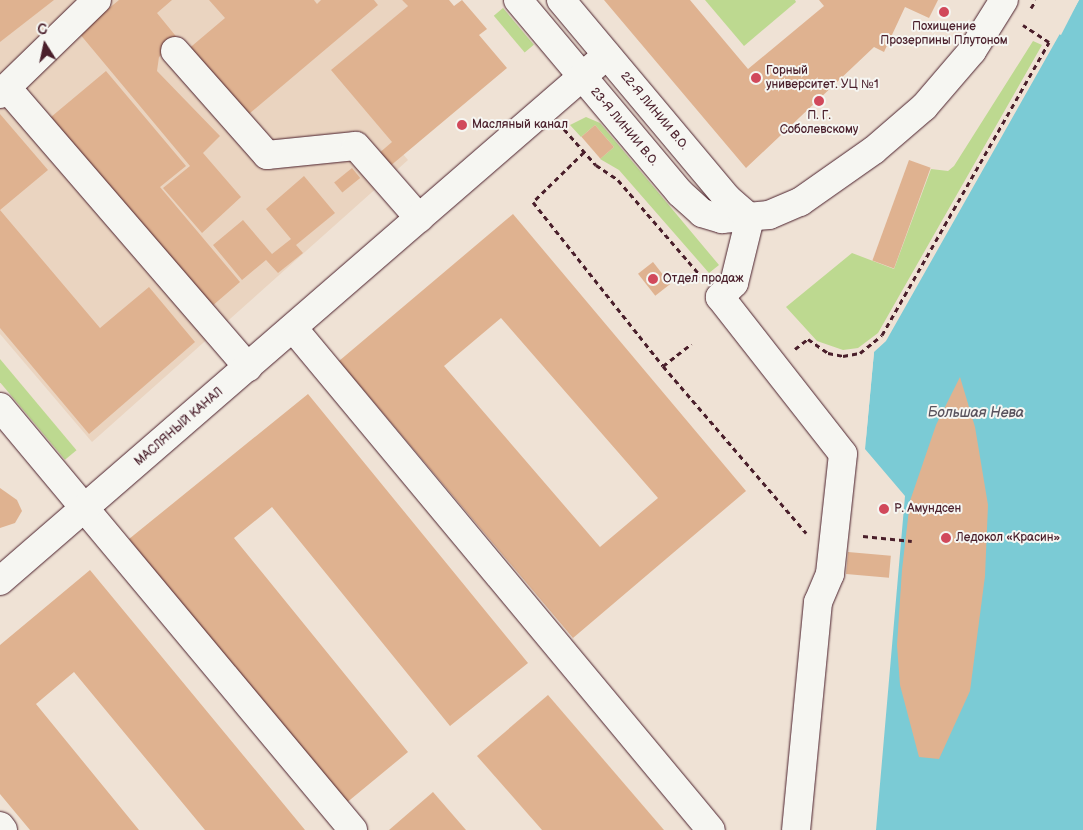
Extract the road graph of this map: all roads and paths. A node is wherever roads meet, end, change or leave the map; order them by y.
1 (97, 0) edge
2 (518, 0) edge
3 (561, 0) edge
4 (1004, 0) edge
5 (1036, 0) edge
6 (1029, 14) dead end
7 (1025, 21) dead end
8 (175, 51) dead end
9 (606, 55) junction
10 (582, 76) junction
11 (4, 91) edge
12 (564, 129) dead end
13 (584, 152) junction
14 (419, 218) junction
15 (750, 218) junction
16 (720, 297) junction
17 (293, 328) junction
18 (808, 339) dead end
19 (691, 344) dead end
20 (663, 366) junction
21 (248, 367) junction
22 (0, 407) edge
23 (85, 509) junction
24 (863, 536) dead end
25 (912, 541) dead end
26 (831, 562) junction
27 (0, 581) edge
28 (0, 826) edge
29 (3, 830) edge
30 (353, 830) edge
31 (711, 830) edge
32 (796, 830) edge

1 - 11 street
2 - 10 street, 23-Я ЛИНИИ В.О.
3 - 9 street, 22-Я ЛИНИИ В.О.
4 - 15 street, 23-Я ЛИНИИ В.О.
5 - 6 path
7 - 18 path
8 - 14 street
9 - 10 street, МАСЛЯНЫЙ КАНАЛ
9 - 15 street, 22-Я ЛИНИИ В.О.
10 - 14 street, МАСЛЯНЫЙ КАНАЛ
10 - 15 street, 23-Я ЛИНИИ В.О.
11 - 21 street
12 - 13 path
13 - 16 path
13 - 20 path
14 - 17 street, МАСЛЯНЫЙ КАНАЛ
15 - 16 street
16 - 26 street
17 - 21 street, МАСЛЯНЫЙ КАНАЛ
17 - 31 street
19 - 20 path
20 - 26 path
21 - 23 street, МАСЛЯНЫЙ КАНАЛ
22 - 23 street
23 - 27 street, МАСЛЯНЫЙ КАНАЛ
23 - 30 street
24 - 25 path
26 - 32 street
28 - 29 street

